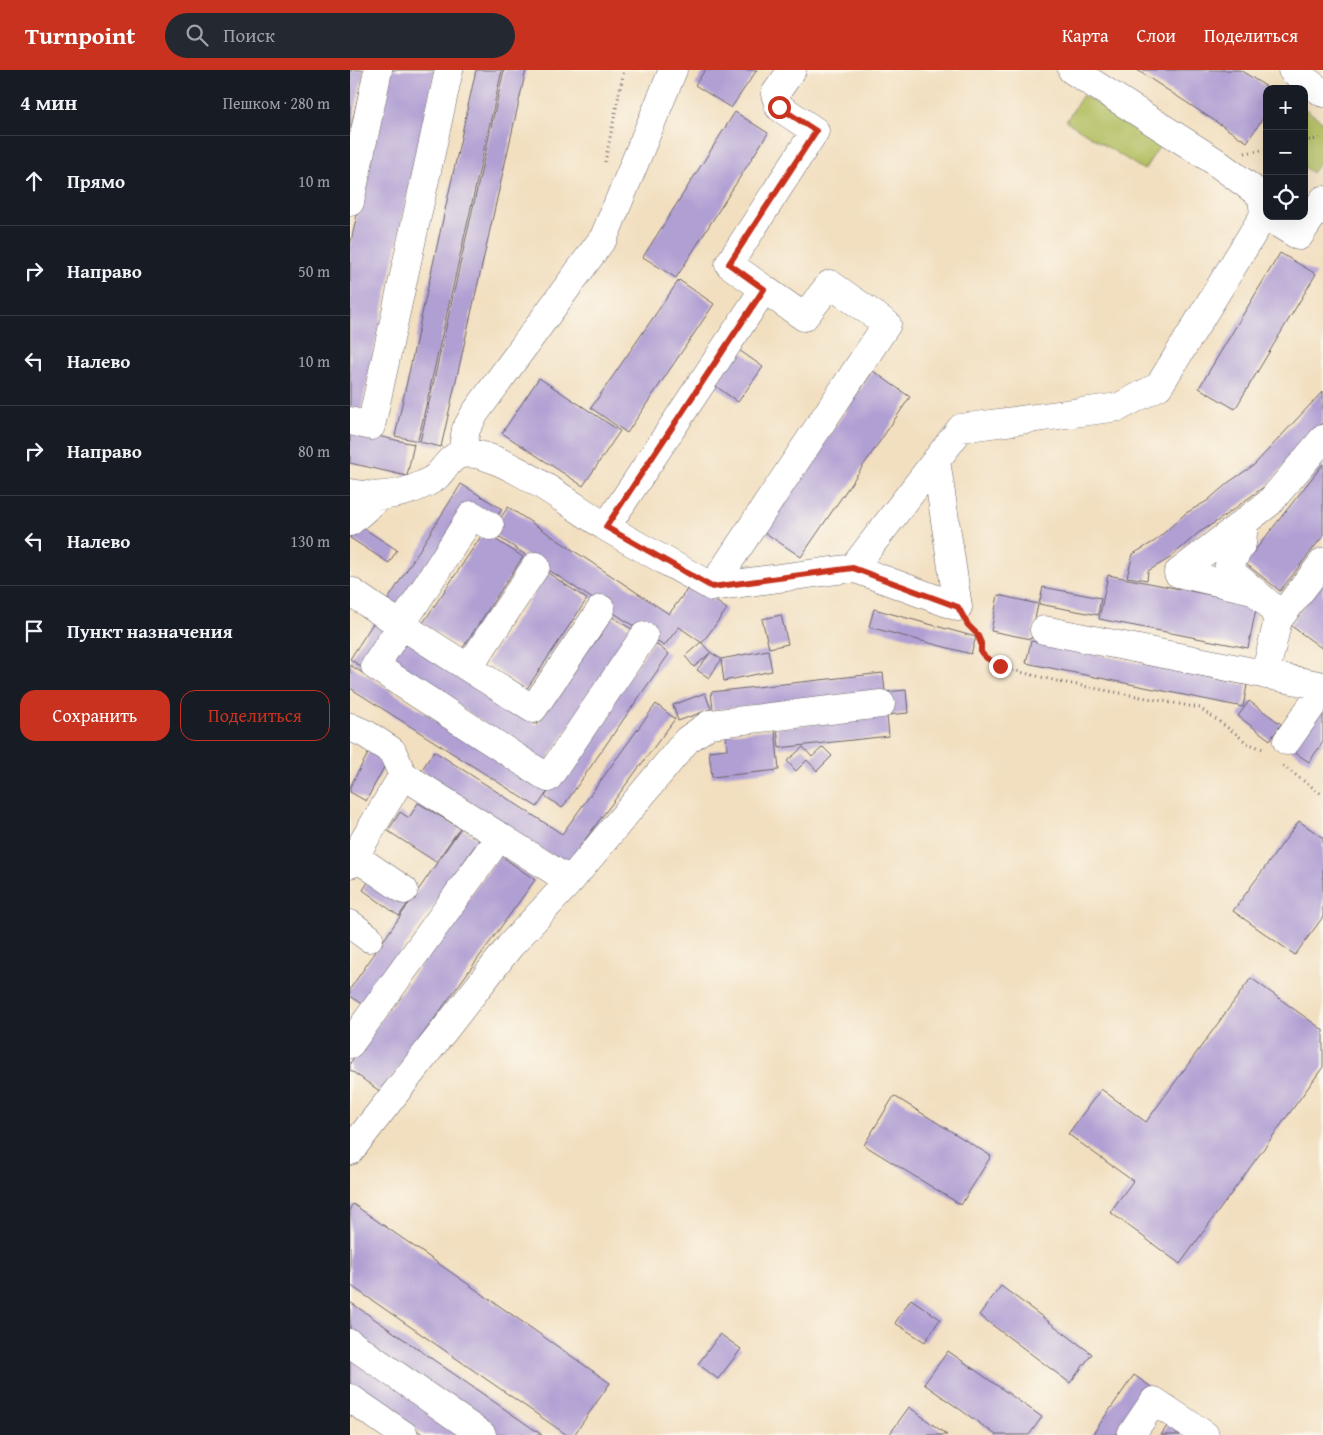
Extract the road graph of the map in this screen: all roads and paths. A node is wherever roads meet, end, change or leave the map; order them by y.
1 (378, 70) edge
2 (449, 70) edge
3 (624, 70) edge
4 (673, 70) edge
5 (792, 70) edge
6 (1072, 70) edge
7 (1292, 70) edge
8 (1323, 93) edge
9 (1323, 138) edge
10 (1308, 141) edge
11 (605, 165) dead end
12 (1323, 200) edge
13 (350, 202) edge
14 (1263, 206) edge
15 (1263, 217) edge
16 (1272, 220) edge
17 (764, 289) junction
18 (350, 422) edge
19 (1323, 439) edge
20 (462, 454) junction
21 (936, 460) junction
22 (350, 493) edge
23 (380, 496) junction
24 (350, 522) edge
25 (1244, 523) junction
26 (490, 526) dead end
27 (606, 527) junction
28 (1323, 562) edge
29 (536, 566) dead end
30 (853, 568) junction
31 (712, 587) junction
32 (350, 590) edge
33 (1253, 590) junction
34 (958, 607) junction
35 (600, 609) dead end
36 (1278, 620) junction
37 (401, 624) junction
38 (1044, 630) dead end
39 (644, 636) dead end
40 (469, 666) junction
41 (1265, 675) junction
42 (1323, 688) edge
43 (881, 704) dead end
44 (350, 727) edge
45 (1278, 752) junction
46 (403, 775) junction
47 (1323, 795) edge
48 (500, 836) junction
49 (352, 860) edge
50 (570, 881) junction
51 (404, 890) dead end
52 (350, 1044) edge
53 (350, 1151) edge
54 (350, 1343) edge
55 (350, 1398) edge
56 (404, 1435) edge
57 (482, 1435) edge
58 (1131, 1435) edge
59 (1205, 1435) edge

1 - 13 lane
2 - 18 lane
3 - 11 path
4 - 20 lane
5 - 17 lane
6 - 14 lane
7 - 8 lane
9 - 10 path
12 - 16 lane
15 - 21 lane
17 - 27 lane
17 - 31 lane
19 - 25 lane
20 - 23 lane
20 - 27 lane
21 - 30 lane
21 - 34 lane
22 - 23 lane
23 - 24 lane
25 - 33 lane
25 - 33 lane
26 - 37 lane
27 - 31 lane
28 - 36 lane
29 - 40 lane
30 - 31 lane
30 - 34 lane
32 - 37 lane
33 - 36 lane
34 - 45 path
35 - 40 lane
36 - 41 lane
37 - 39 lane
37 - 40 lane
38 - 41 lane
41 - 42 lane
42 - 45 lane
43 - 50 lane
44 - 46 lane
45 - 47 path
46 - 48 lane
46 - 49 lane
48 - 50 lane
48 - 52 lane
49 - 51 lane
50 - 53 lane
54 - 57 lane
55 - 56 lane
58 - 59 lane

